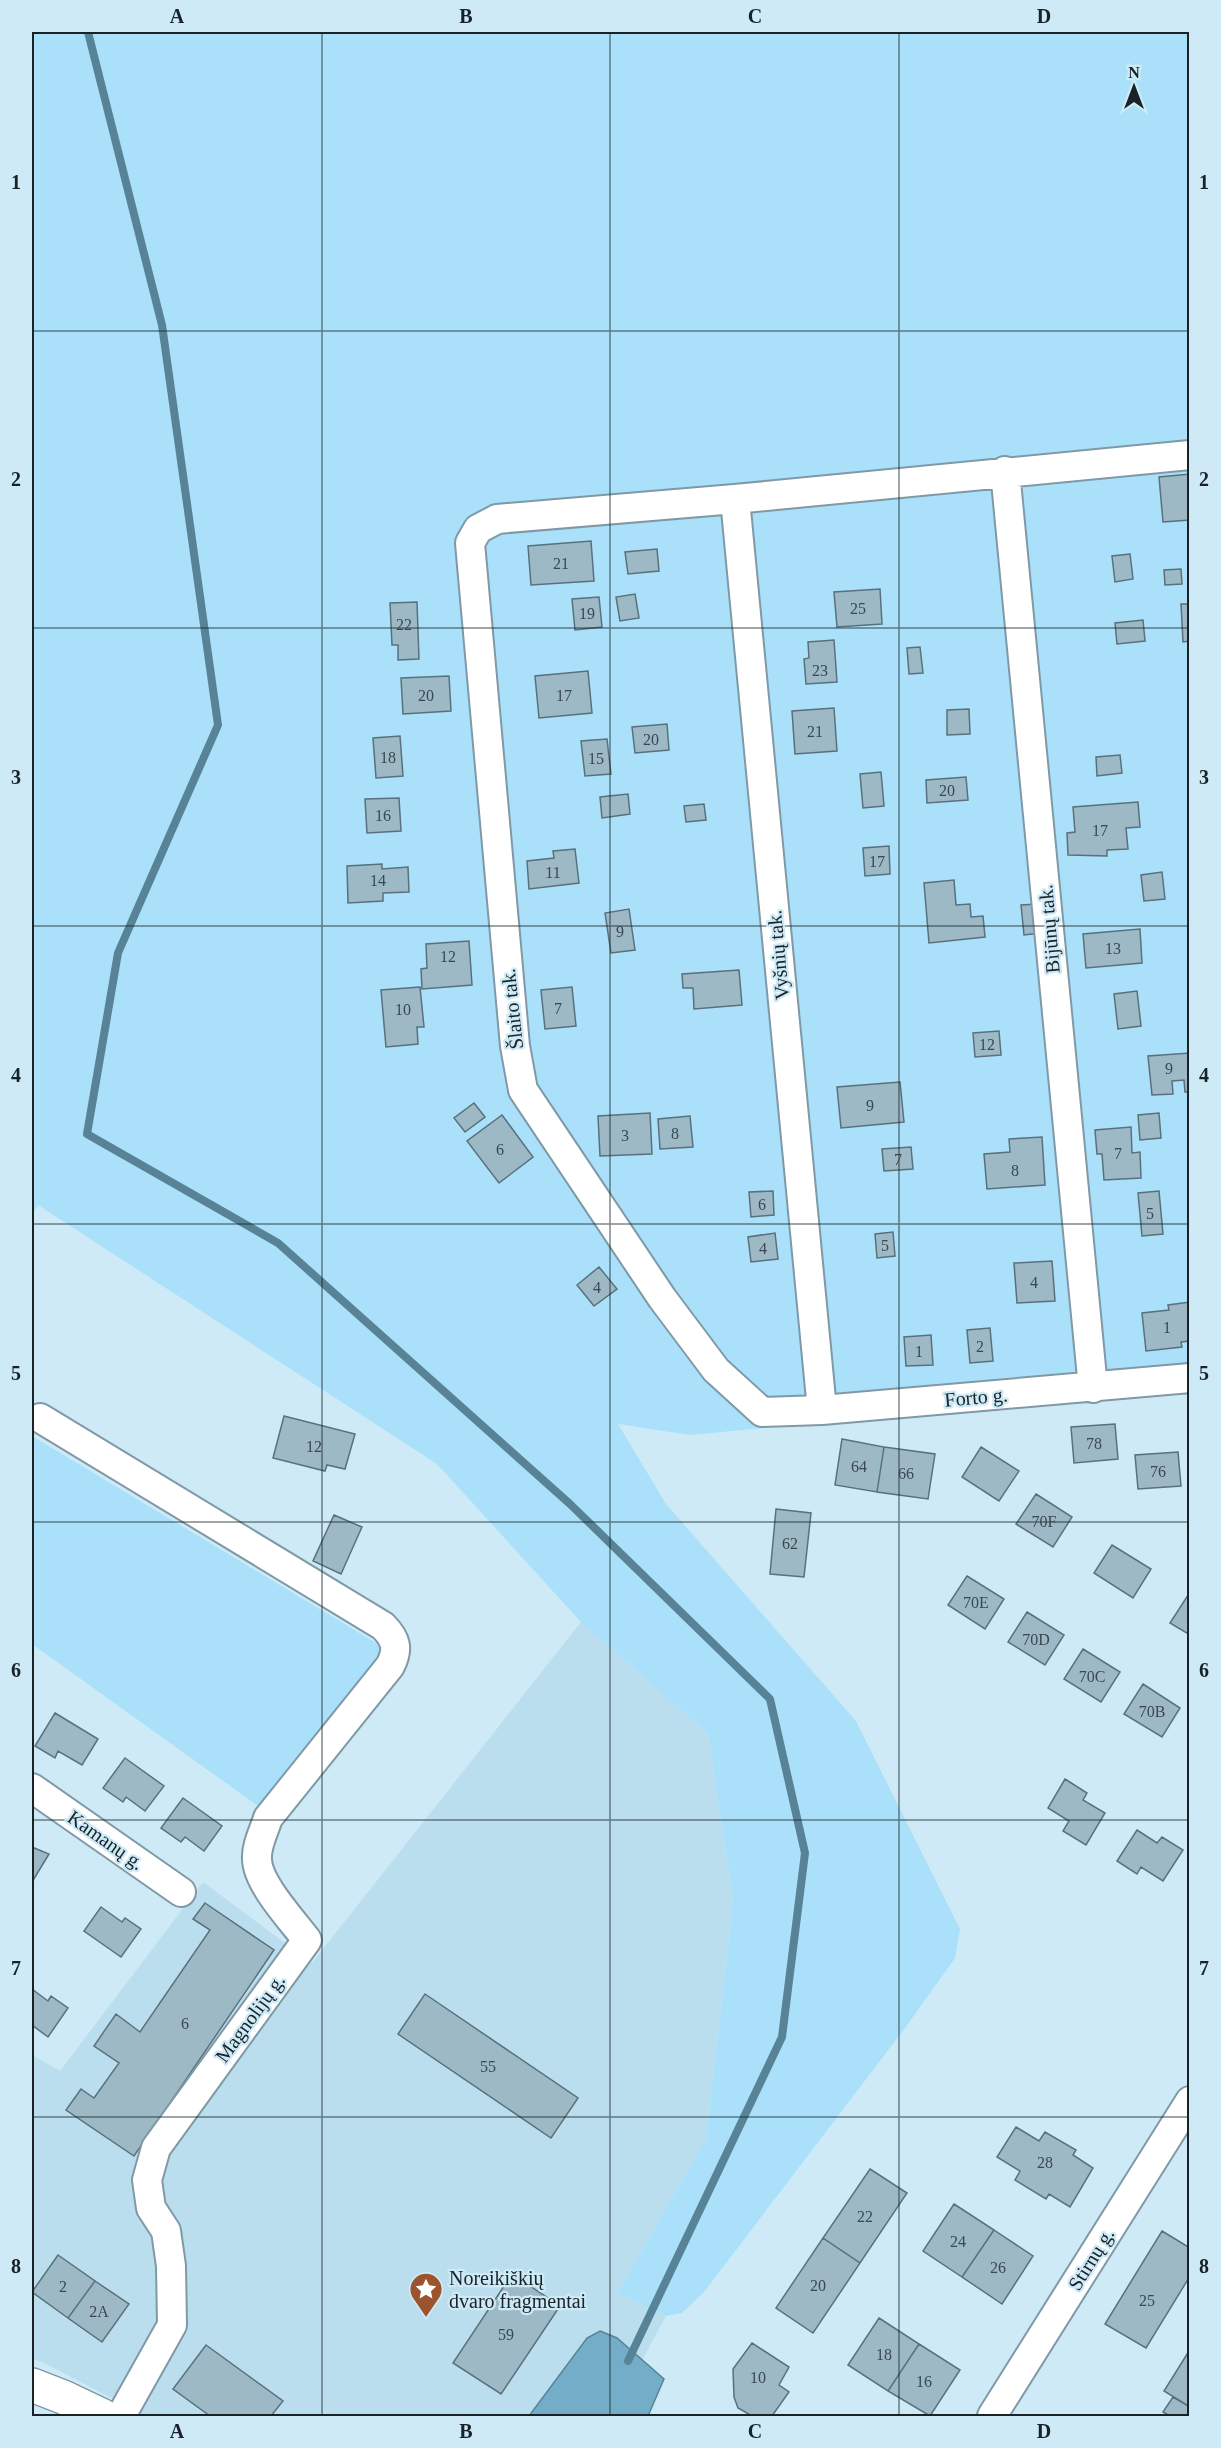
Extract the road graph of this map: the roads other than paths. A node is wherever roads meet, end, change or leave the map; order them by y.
1 (1190, 455) edge
2 (1005, 471) junction
3 (735, 499) junction
4 (1190, 1378) edge
5 (1093, 1388) junction
6 (822, 1410) junction
7 (762, 1412) joint
8 (40, 1418) dead end
9 (32, 1788) edge
10 (181, 1892) dead end
11 (1190, 2101) edge
12 (32, 2385) edge
13 (103, 2416) edge
14 (121, 2416) edge
15 (992, 2416) edge

1 - 2 street
2 - 3 street
2 - 5 street, Bijūnų tak.
3 - 6 street, Vyšnių tak.
3 - 7 street, Šlaito tak.
4 - 5 street, Forto g.
5 - 6 street, Forto g.
6 - 7 street, Forto g.
8 - 14 street, Magnolijų g.
9 - 10 street, Kamanų g.
11 - 15 street, Stirnų g.
12 - 13 main road

